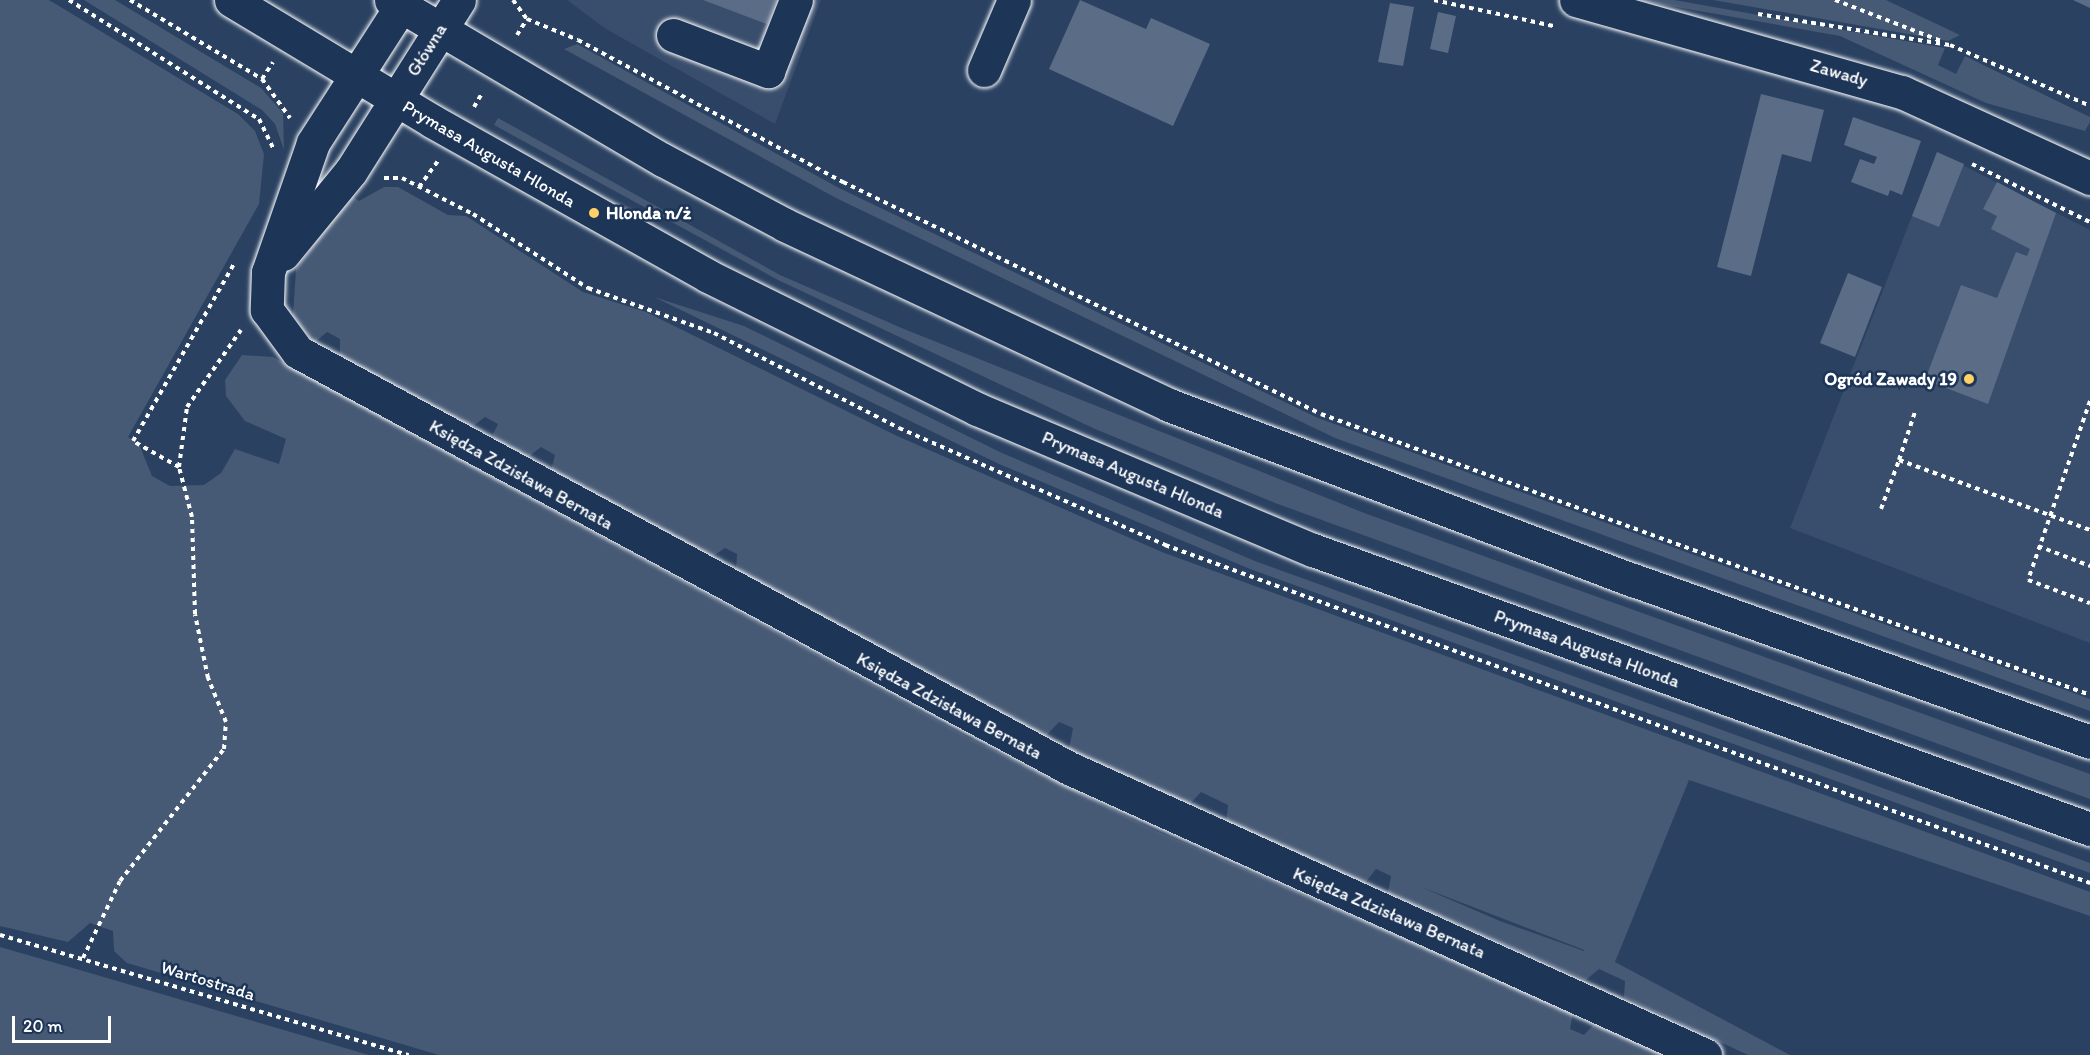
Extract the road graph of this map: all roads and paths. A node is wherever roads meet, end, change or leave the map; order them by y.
1 (69, 0) edge
2 (130, 0) edge
3 (231, 0) edge
4 (459, 0) edge
5 (513, 0) edge
6 (796, 0) edge
7 (1014, 0) edge
8 (1576, 0) edge
9 (1835, 0) edge
10 (399, 2) edge
11 (1752, 13) dead end
12 (441, 29) junction
13 (673, 35) dead end
14 (1950, 45) junction
15 (984, 69) dead end
16 (357, 77) junction
17 (396, 100) junction
18 (2090, 106) edge
19 (313, 143) junction
20 (1965, 160) dead end
21 (276, 163) dead end
22 (351, 171) junction
23 (2090, 178) edge
24 (2090, 222) edge
25 (240, 253) dead end
26 (268, 272) junction
27 (267, 310) junction
28 (2090, 401) edge
29 (1916, 412) dead end
30 (1899, 460) junction
31 (179, 467) junction
32 (1881, 509) dead end
33 (2049, 514) junction
34 (2090, 530) edge
35 (2038, 546) junction
36 (2090, 566) edge
37 (2090, 603) edge
38 (2090, 695) edge
39 (2090, 742) edge
40 (2090, 829) edge
41 (2090, 884) edge
42 (0, 935) edge
43 (83, 958) junction
44 (409, 1055) edge
45 (1705, 1055) edge

1 - 21 path
2 - 19 path
3 - 16 main road, Prymasa Augusta Hlonda
4 - 12 main road, Główna
5 - 38 path
6 - 13 main road
7 - 15 main road
8 - 23 main road, Zawady
9 - 14 path
10 - 12 main road
10 - 16 main road
11 - 14 path
12 - 17 main road, Główna
12 - 39 main road
14 - 18 path
16 - 17 main road, Prymasa Augusta Hlonda
16 - 19 main road
17 - 22 main road, Główna
17 - 40 main road, Prymasa Augusta Hlonda
19 - 26 main road
20 - 24 path
22 - 26 main road, Główna
22 - 41 path
25 - 31 path
26 - 27 main road
27 - 31 path
27 - 45 main road, Księdza Zdzisława Bernata
28 - 33 path
29 - 30 path
30 - 32 path
30 - 33 path
31 - 43 path
33 - 34 path
33 - 35 path
35 - 36 path
35 - 37 path
42 - 43 path, Wartostrada
43 - 44 path, Wartostrada

